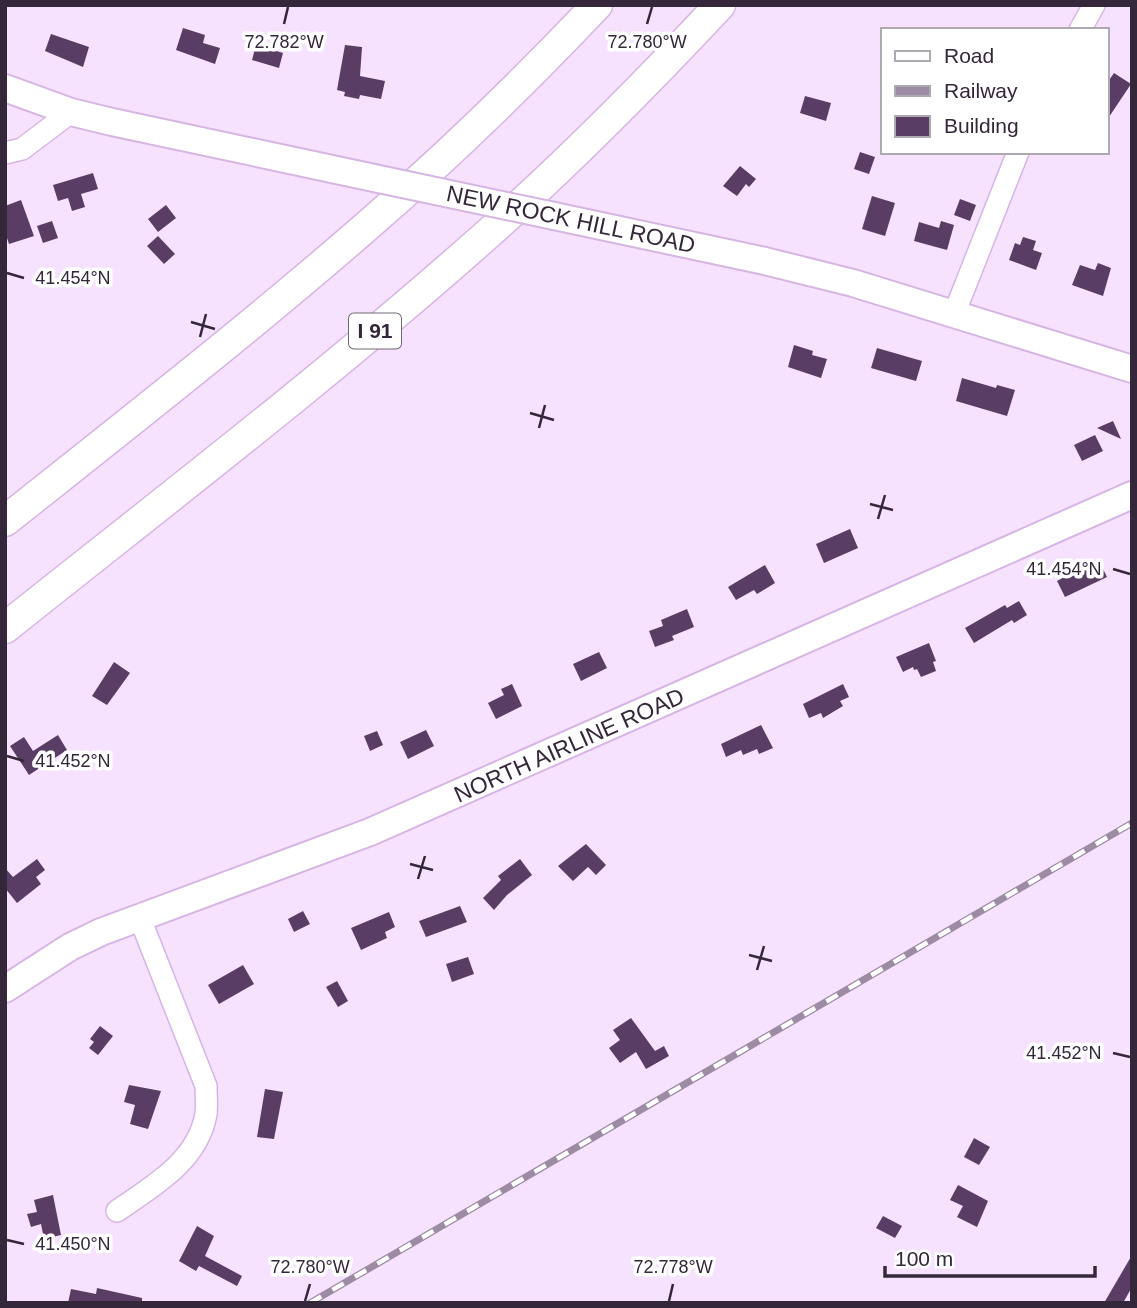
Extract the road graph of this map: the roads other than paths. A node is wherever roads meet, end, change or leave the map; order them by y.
1 (597, 5) edge
2 (720, 5) edge
3 (1094, 5) edge
4 (1081, 28) edge
5 (5, 88) edge
6 (71, 112) junction
7 (5, 153) edge
8 (1017, 154) edge
9 (954, 314) junction
10 (1132, 369) edge
11 (1132, 495) edge
12 (5, 521) edge
13 (5, 628) edge
14 (139, 916) junction
15 (5, 989) edge
16 (117, 1211) dead end

1 - 12 highway
2 - 13 highway, I 91
3 - 4 street
5 - 6 main road, NEW ROCK HILL ROAD
6 - 7 street
6 - 9 main road, NEW ROCK HILL ROAD, bridge
8 - 9 street
9 - 10 main road, NEW ROCK HILL ROAD
11 - 14 main road, NORTH AIRLINE ROAD
14 - 15 main road, NORTH AIRLINE ROAD
14 - 16 street

